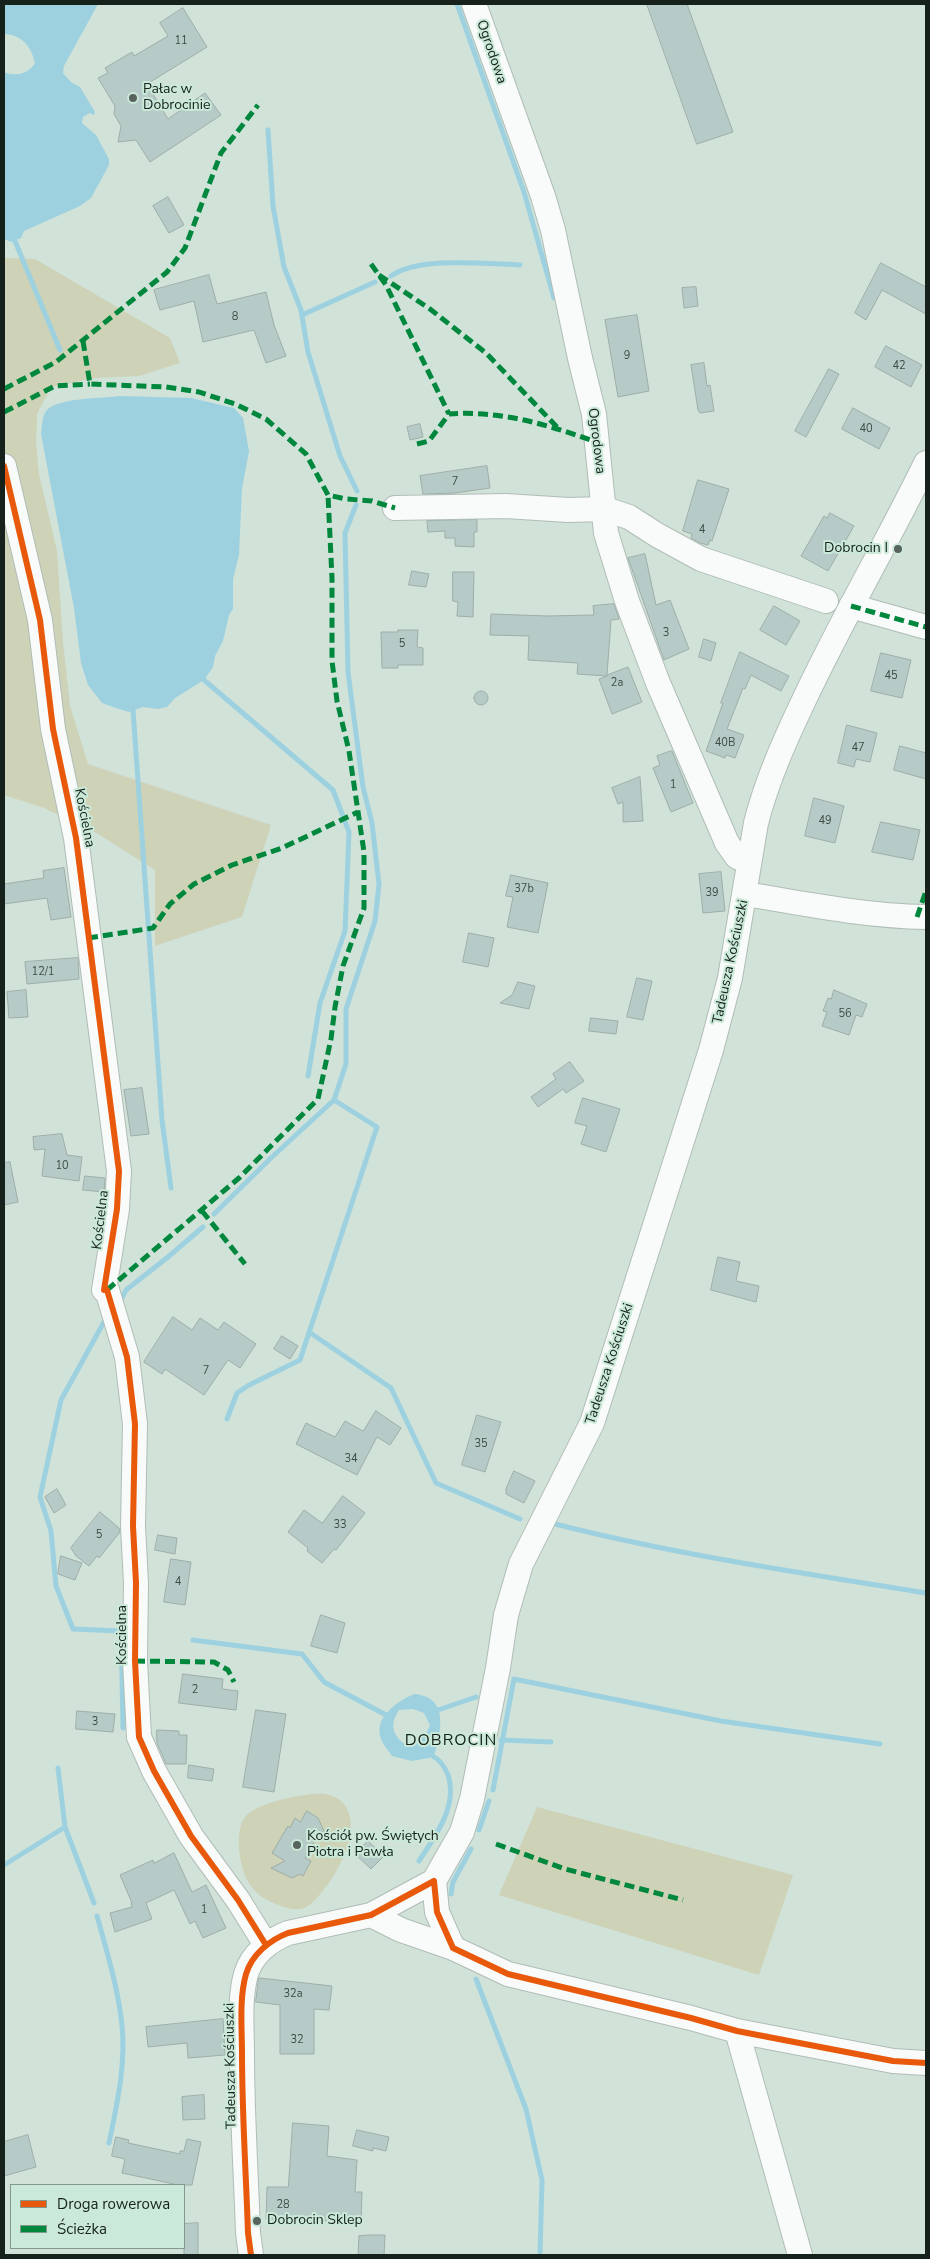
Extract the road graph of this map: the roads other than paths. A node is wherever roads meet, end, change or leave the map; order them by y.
1 (474, 4) edge
2 (926, 463) edge
3 (4, 466) edge
4 (395, 508) dead end
5 (604, 509) junction
6 (826, 601) dead end
7 (851, 606) junction
8 (926, 627) edge
9 (749, 862) junction
10 (746, 894) junction
11 (926, 917) edge
12 (434, 1881) junction
13 (371, 1915) junction
14 (266, 1945) junction
15 (453, 1948) junction
16 (737, 2032) junction
17 (926, 2063) edge
18 (251, 2255) edge
19 (800, 2255) edge

1 - 5 street, Ogrodowa
2 - 7 street, Tadeusza Kościuszki
3 - 14 street, Kościelna
4 - 5 street
5 - 6 street
5 - 9 street, Ogrodowa
7 - 8 street
7 - 9 street, Tadeusza Kościuszki
9 - 10 street, Tadeusza Kościuszki
10 - 11 street
10 - 12 street, Tadeusza Kościuszki
12 - 13 street, Tadeusza Kościuszki
12 - 15 street
13 - 14 street, Tadeusza Kościuszki
13 - 15 street
14 - 18 street, Tadeusza Kościuszki
15 - 16 street
16 - 17 street
16 - 19 street

